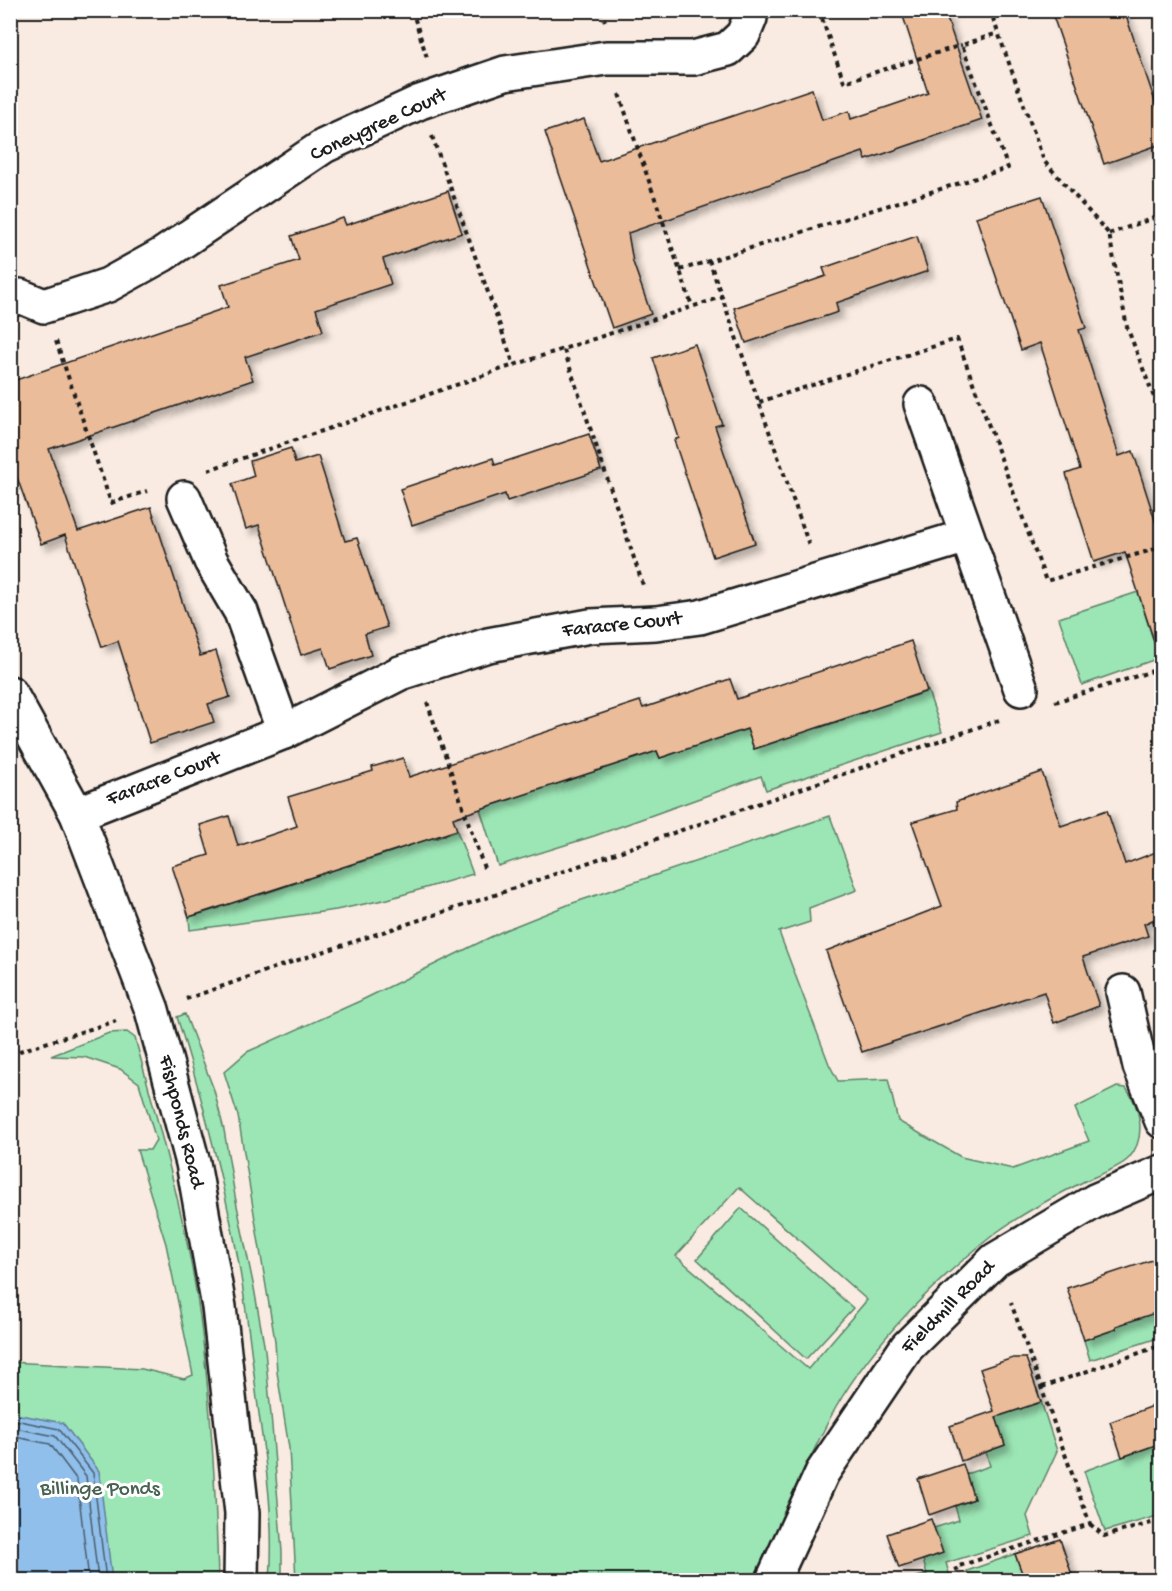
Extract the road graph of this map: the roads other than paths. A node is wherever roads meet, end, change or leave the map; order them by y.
1 (750, 10) edge
2 (21, 293) edge
3 (921, 404) dead end
4 (180, 486) road end
5 (967, 536) junction
6 (10, 693) edge
7 (1014, 703) road end
8 (284, 732) junction
9 (77, 814) junction
10 (1123, 992) dead end
11 (1161, 1121) edge
12 (1160, 1175) edge
13 (241, 1581) edge
14 (773, 1581) edge

1 - 2 street, Coneygree Court
3 - 5 street
4 - 8 street
5 - 7 street
5 - 8 street, Faracre Court
6 - 9 street, Fishponds Road
8 - 9 street, Faracre Court
9 - 13 street, Fishponds Road
10 - 11 street
12 - 14 street, Fieldmill Road

